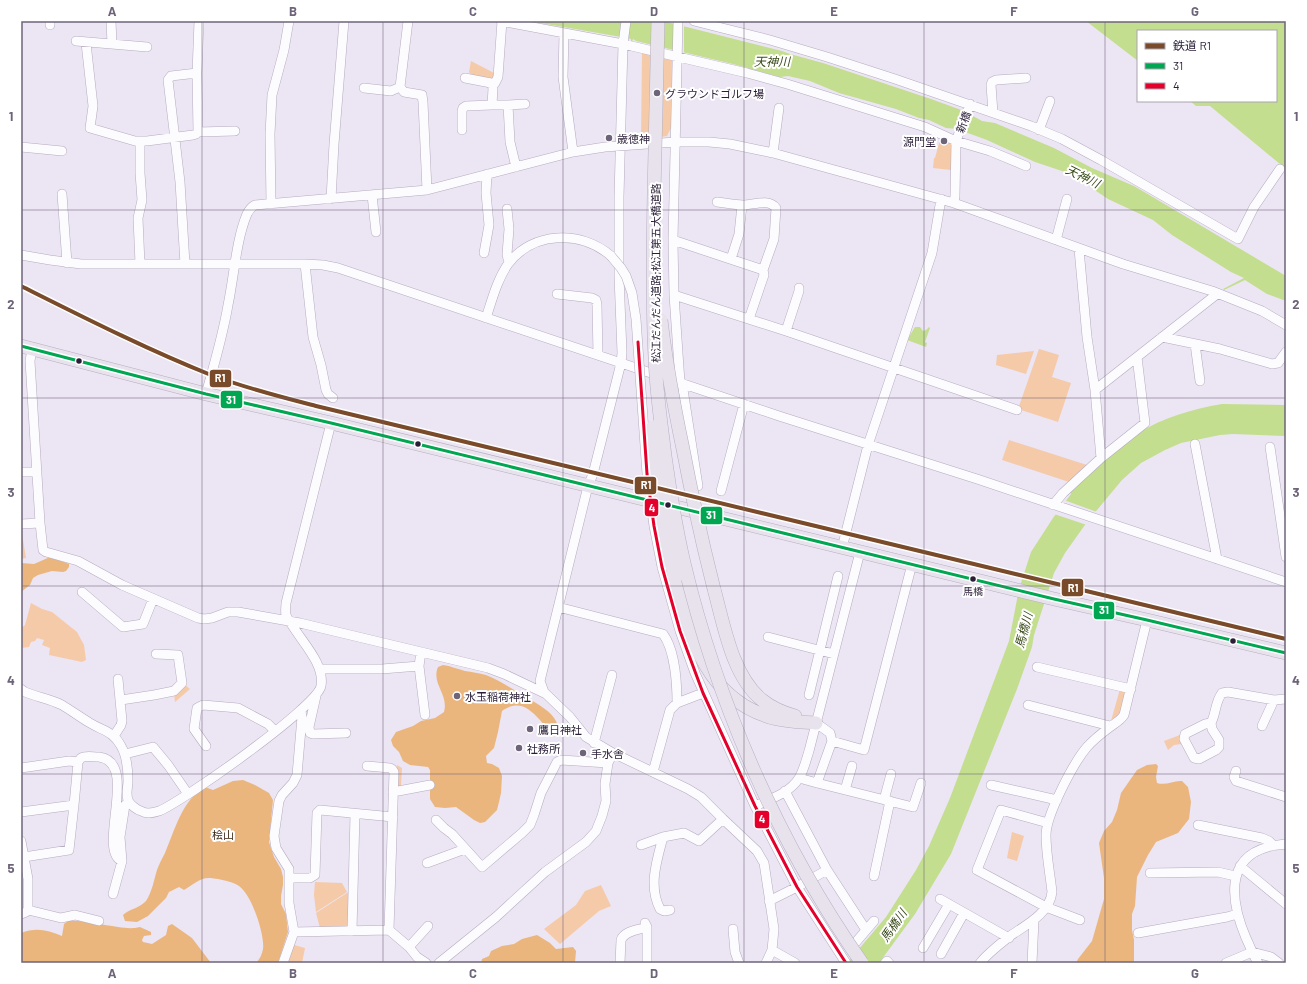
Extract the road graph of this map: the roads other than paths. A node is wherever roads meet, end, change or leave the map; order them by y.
1 (111, 21) edge
2 (199, 21) edge
3 (289, 21) edge
4 (344, 21) edge
5 (408, 21) edge
6 (501, 21) edge
7 (626, 21) edge
8 (658, 21) edge
9 (678, 21) edge
10 (694, 21) edge
11 (731, 25) edge
12 (564, 33) junction
13 (76, 41) dead end
14 (86, 42) junction
15 (623, 43) junction
16 (112, 44) junction
17 (147, 47) dead end
18 (677, 55) junction
19 (197, 73) junction
20 (465, 78) dead end
21 (1026, 78) dead end
22 (493, 85) junction
23 (400, 87) junction
24 (364, 88) dead end
25 (1050, 101) dead end
26 (525, 104) dead end
27 (492, 105) junction
28 (508, 105) junction
29 (970, 105) junction
30 (779, 108) dead end
31 (993, 113) junction
32 (462, 130) dead end
33 (1039, 130) junction
34 (235, 131) dead end
35 (198, 132) junction
36 (175, 137) junction
37 (957, 140) junction
38 (140, 141) junction
39 (675, 142) junction
40 (620, 146) junction
41 (21, 147) edge
42 (62, 151) dead end
43 (573, 152) junction
44 (774, 153) junction
45 (1026, 166) dead end
46 (516, 167) junction
47 (1280, 169) dead end
48 (487, 174) junction
49 (427, 190) junction
50 (62, 194) dead end
51 (372, 195) junction
52 (331, 199) junction
53 (941, 199) junction
54 (1066, 199) dead end
55 (717, 202) dead end
56 (271, 204) junction
57 (954, 204) junction
58 (742, 205) junction
59 (508, 209) dead end
60 (376, 232) dead end
61 (653, 232) junction
62 (673, 240) junction
63 (1056, 240) junction
64 (1079, 248) junction
65 (484, 253) dead end
66 (21, 255) edge
67 (731, 258) junction
68 (510, 261) junction
69 (67, 263) junction
70 (236, 263) junction
71 (140, 264) junction
72 (185, 264) junction
73 (305, 264) junction
74 (764, 270) junction
75 (799, 288) dead end
76 (557, 294) dead end
77 (1217, 294) junction
78 (674, 295) junction
79 (486, 318) junction
80 (749, 319) junction
81 (1286, 325) edge
82 (786, 331) junction
83 (1162, 337) junction
84 (1195, 344) junction
85 (26, 347) edge
86 (1286, 352) edge
87 (598, 355) junction
88 (1137, 357) junction
89 (621, 363) junction
90 (894, 367) junction
91 (1200, 381) dead end
92 (681, 383) junction
93 (1095, 390) junction
94 (206, 394) junction
95 (333, 398) dead end
96 (744, 404) junction
97 (658, 406) junction
98 (1017, 410) dead end
99 (331, 423) junction
100 (1195, 444) dead end
101 (868, 445) junction
102 (1270, 447) dead end
103 (1101, 458) junction
104 (21, 472) edge
105 (37, 472) junction
106 (588, 486) junction
107 (698, 486) dead end
108 (1276, 486) junction
109 (1286, 487) edge
110 (721, 491) dead end
111 (1056, 506) junction
112 (40, 523) junction
113 (21, 524) edge
114 (842, 548) junction
115 (860, 552) junction
116 (1286, 557) edge
117 (1217, 559) junction
118 (912, 564) junction
119 (838, 576) dead end
120 (1286, 582) edge
121 (82, 592) dead end
122 (153, 599) junction
123 (558, 607) junction
124 (1147, 620) junction
125 (290, 621) junction
126 (827, 622) junction
127 (841, 626) junction
128 (768, 637) dead end
129 (820, 650) junction
130 (421, 652) junction
131 (1286, 653) edge
132 (156, 654) dead end
133 (834, 654) junction
134 (419, 666) junction
135 (1037, 667) dead end
136 (320, 669) junction
137 (612, 675) dead end
138 (118, 679) dead end
139 (21, 689) edge
140 (1130, 689) junction
141 (704, 693) junction
142 (546, 694) junction
143 (809, 695) dead end
144 (316, 696) junction
145 (121, 700) junction
146 (1274, 700) junction
147 (1286, 700) edge
148 (677, 703) junction
149 (1028, 705) dead end
150 (301, 711) junction
151 (425, 715) dead end
152 (816, 723) junction
153 (1211, 723) dead end
154 (1110, 726) junction
155 (1262, 726) dead end
156 (276, 731) junction
157 (346, 732) dead end
158 (114, 736) junction
159 (832, 741) junction
160 (594, 743) junction
161 (206, 746) dead end
162 (613, 753) junction
163 (125, 754) junction
164 (78, 762) junction
165 (608, 763) junction
166 (367, 766) dead end
167 (852, 766) dead end
168 (21, 768) edge
169 (1236, 771) dead end
170 (652, 772) junction
171 (891, 774) dead end
172 (799, 778) junction
173 (921, 783) dead end
174 (817, 784) junction
175 (430, 785) dead end
176 (991, 785) dead end
177 (845, 790) junction
178 (785, 791) junction
179 (393, 792) junction
180 (188, 794) junction
181 (1286, 797) edge
182 (1057, 800) junction
183 (887, 801) junction
184 (129, 802) junction
185 (74, 805) junction
186 (755, 806) junction
187 (21, 812) edge
188 (355, 814) junction
189 (393, 817) junction
190 (723, 819) junction
191 (436, 820) dead end
192 (1048, 823) junction
193 (1198, 825) dead end
194 (663, 837) junction
195 (21, 842) edge
196 (1286, 844) edge
197 (641, 845) dead end
198 (1274, 846) junction
199 (466, 849) junction
200 (24, 857) junction
201 (122, 861) junction
202 (427, 863) dead end
203 (1240, 866) junction
204 (827, 870) junction
205 (1150, 873) dead end
206 (874, 876) dead end
207 (1235, 876) junction
208 (289, 878) junction
209 (797, 887) junction
210 (113, 894) dead end
211 (940, 899) dead end
212 (770, 901) junction
213 (949, 904) junction
214 (1286, 904) edge
215 (1046, 907) junction
216 (670, 910) dead end
217 (25, 912) edge
218 (964, 912) junction
219 (1237, 914) junction
220 (1034, 920) junction
221 (1080, 920) dead end
222 (99, 921) dead end
223 (874, 922) dead end
224 (428, 926) dead end
225 (734, 929) dead end
226 (389, 930) junction
227 (866, 930) junction
228 (352, 931) junction
229 (294, 932) junction
230 (1138, 933) dead end
231 (1009, 938) junction
232 (856, 942) dead end
233 (409, 947) junction
234 (923, 948) dead end
235 (772, 950) junction
236 (1252, 952) junction
237 (941, 954) dead end
238 (416, 960) edge
239 (844, 961) edge
240 (283, 963) edge
241 (426, 963) edge
242 (439, 963) edge
243 (620, 963) edge
244 (647, 963) edge
245 (739, 963) edge
246 (766, 963) edge
247 (795, 963) edge
248 (862, 963) edge
249 (885, 963) edge
250 (889, 963) edge
251 (980, 963) edge
252 (1032, 963) edge
253 (1226, 963) edge
254 (1258, 963) edge
255 (1279, 963) edge

1 - 16 street
2 - 19 street
3 - 56 street
4 - 52 street
5 - 23 street
6 - 12 street
6 - 22 street
7 - 15 street
8 - 61 highway, 松江だんだん道路;松江第五大橋道路, bridge
9 - 18 street
10 - 11 street
11 - 29 street
12 - 15 street
12 - 43 street
13 - 14 street
14 - 16 street
14 - 38 street
15 - 18 street
15 - 40 street
16 - 17 street
18 - 37 street
18 - 39 street
19 - 35 street
19 - 36 street
20 - 22 street
21 - 31 street
22 - 27 street
23 - 24 street
23 - 49 street
25 - 33 street
26 - 28 street
27 - 28 street
27 - 32 street
28 - 46 street
29 - 31 street
29 - 37 street, 新橋
30 - 44 street
31 - 33 street
33 - 47 street
34 - 35 street
35 - 36 street
36 - 38 street
36 - 72 street
37 - 45 street
37 - 57 street, 新橋
38 - 71 street
39 - 40 street
39 - 44 street
39 - 62 street
40 - 43 street
40 - 89 street
41 - 42 street
43 - 46 street
44 - 53 street
46 - 48 street
48 - 49 street
48 - 65 street
49 - 51 street
50 - 69 street
51 - 52 street
51 - 60 street
52 - 56 street
53 - 57 street
53 - 90 street
54 - 63 street
55 - 58 street
56 - 70 street
57 - 63 street
58 - 67 street
58 - 74 street
59 - 68 street
61 - 97 highway, 松江だんだん道路;松江第五大橋道路, bridge
61 - 152 highway, bridge
62 - 67 street
62 - 78 street
63 - 64 street
64 - 77 street
64 - 93 street
66 - 69 street
67 - 74 street
68 - 79 street
68 - 141 street, bridge
69 - 71 street
70 - 72 street
70 - 73 street
70 - 94 street
71 - 72 street
73 - 79 street
73 - 95 street
74 - 80 street
75 - 82 street
76 - 87 street
77 - 81 street
77 - 83 street
78 - 80 street
78 - 92 street
79 - 87 street
80 - 82 street
82 - 90 street
83 - 84 street
83 - 88 street
84 - 86 street
84 - 91 street
85 - 94 highway
85 - 105 street
87 - 89 street
88 - 93 street
88 - 103 street
89 - 92 street
89 - 106 street
90 - 98 street
90 - 101 street
92 - 96 street
92 - 107 street
93 - 103 street
94 - 99 highway
96 - 101 street
96 - 110 street
97 - 152 highway, bridge
97 - 248 highway, 松江だんだん道路;松江第五大橋道路, bridge
99 - 106 highway
99 - 125 street
100 - 117 street
101 - 111 street
101 - 114 street
102 - 108 street
103 - 111 street
104 - 105 street
105 - 112 street
106 - 114 highway
106 - 123 street
108 - 109 street
108 - 116 street
111 - 117 street
112 - 113 street
112 - 122 street
114 - 115 highway
115 - 118 highway
115 - 127 street
117 - 120 street
118 - 124 highway
118 - 159 street
119 - 126 street
121 - 122 street
122 - 125 street
123 - 142 street
123 - 148 street
124 - 131 highway
124 - 140 street
125 - 130 street
125 - 136 street
126 - 127 street
126 - 129 street
127 - 133 street
128 - 129 street
129 - 133 street
129 - 143 street
130 - 134 street
130 - 142 street
132 - 145 street
133 - 152 street
134 - 136 street
134 - 151 street
135 - 140 street
136 - 144 street
137 - 160 street
138 - 145 street
139 - 158 street
140 - 154 street
141 - 148 street
141 - 186 street
142 - 160 street
144 - 150 street
144 - 157 street
145 - 158 street
146 - 147 street
146 - 153 street
146 - 155 street
148 - 170 street
149 - 154 street
150 - 156 street
150 - 208 street
152 - 159 street
152 - 172 street
154 - 182 street
156 - 161 street
156 - 180 street
158 - 163 street
159 - 174 street
160 - 162 street
162 - 165 street
162 - 170 street
163 - 180 street
163 - 184 street
164 - 168 street
164 - 185 street
164 - 201 street
165 - 199 street
165 - 242 street
166 - 179 street
167 - 177 street
169 - 181 street
170 - 190 street
171 - 183 street
172 - 174 street
172 - 178 street
173 - 183 street
174 - 177 street
175 - 179 street
176 - 182 street
177 - 183 street
178 - 186 street
178 - 204 street
179 - 189 street
180 - 184 street
182 - 192 street
183 - 206 street
184 - 201 street
185 - 187 street
185 - 200 street
186 - 209 street
188 - 189 street
188 - 208 street
188 - 228 street
189 - 226 street
190 - 194 street
190 - 212 street
191 - 199 street
192 - 215 street
192 - 215 street
193 - 198 street
194 - 197 street
194 - 216 street
195 - 200 street
196 - 198 street
198 - 203 street
199 - 202 street
200 - 217 street
201 - 210 street
203 - 207 street
203 - 214 street
204 - 209 street
204 - 227 street
205 - 207 street
207 - 219 street
208 - 229 street
209 - 212 street
209 - 239 street
211 - 213 street
212 - 235 street
213 - 218 street
213 - 234 street
215 - 220 street
215 - 221 street
217 - 222 street
218 - 231 street
218 - 237 street
219 - 230 street
219 - 236 street
220 - 231 street
220 - 252 street
223 - 227 street
224 - 233 street
225 - 245 street
226 - 228 street
226 - 233 street
227 - 232 street
228 - 229 street
229 - 240 street
231 - 251 street
233 - 238 street
235 - 246 street
235 - 247 street
236 - 253 street
236 - 254 street
236 - 255 street
238 - 241 street
243 - 244 street
249 - 250 street

